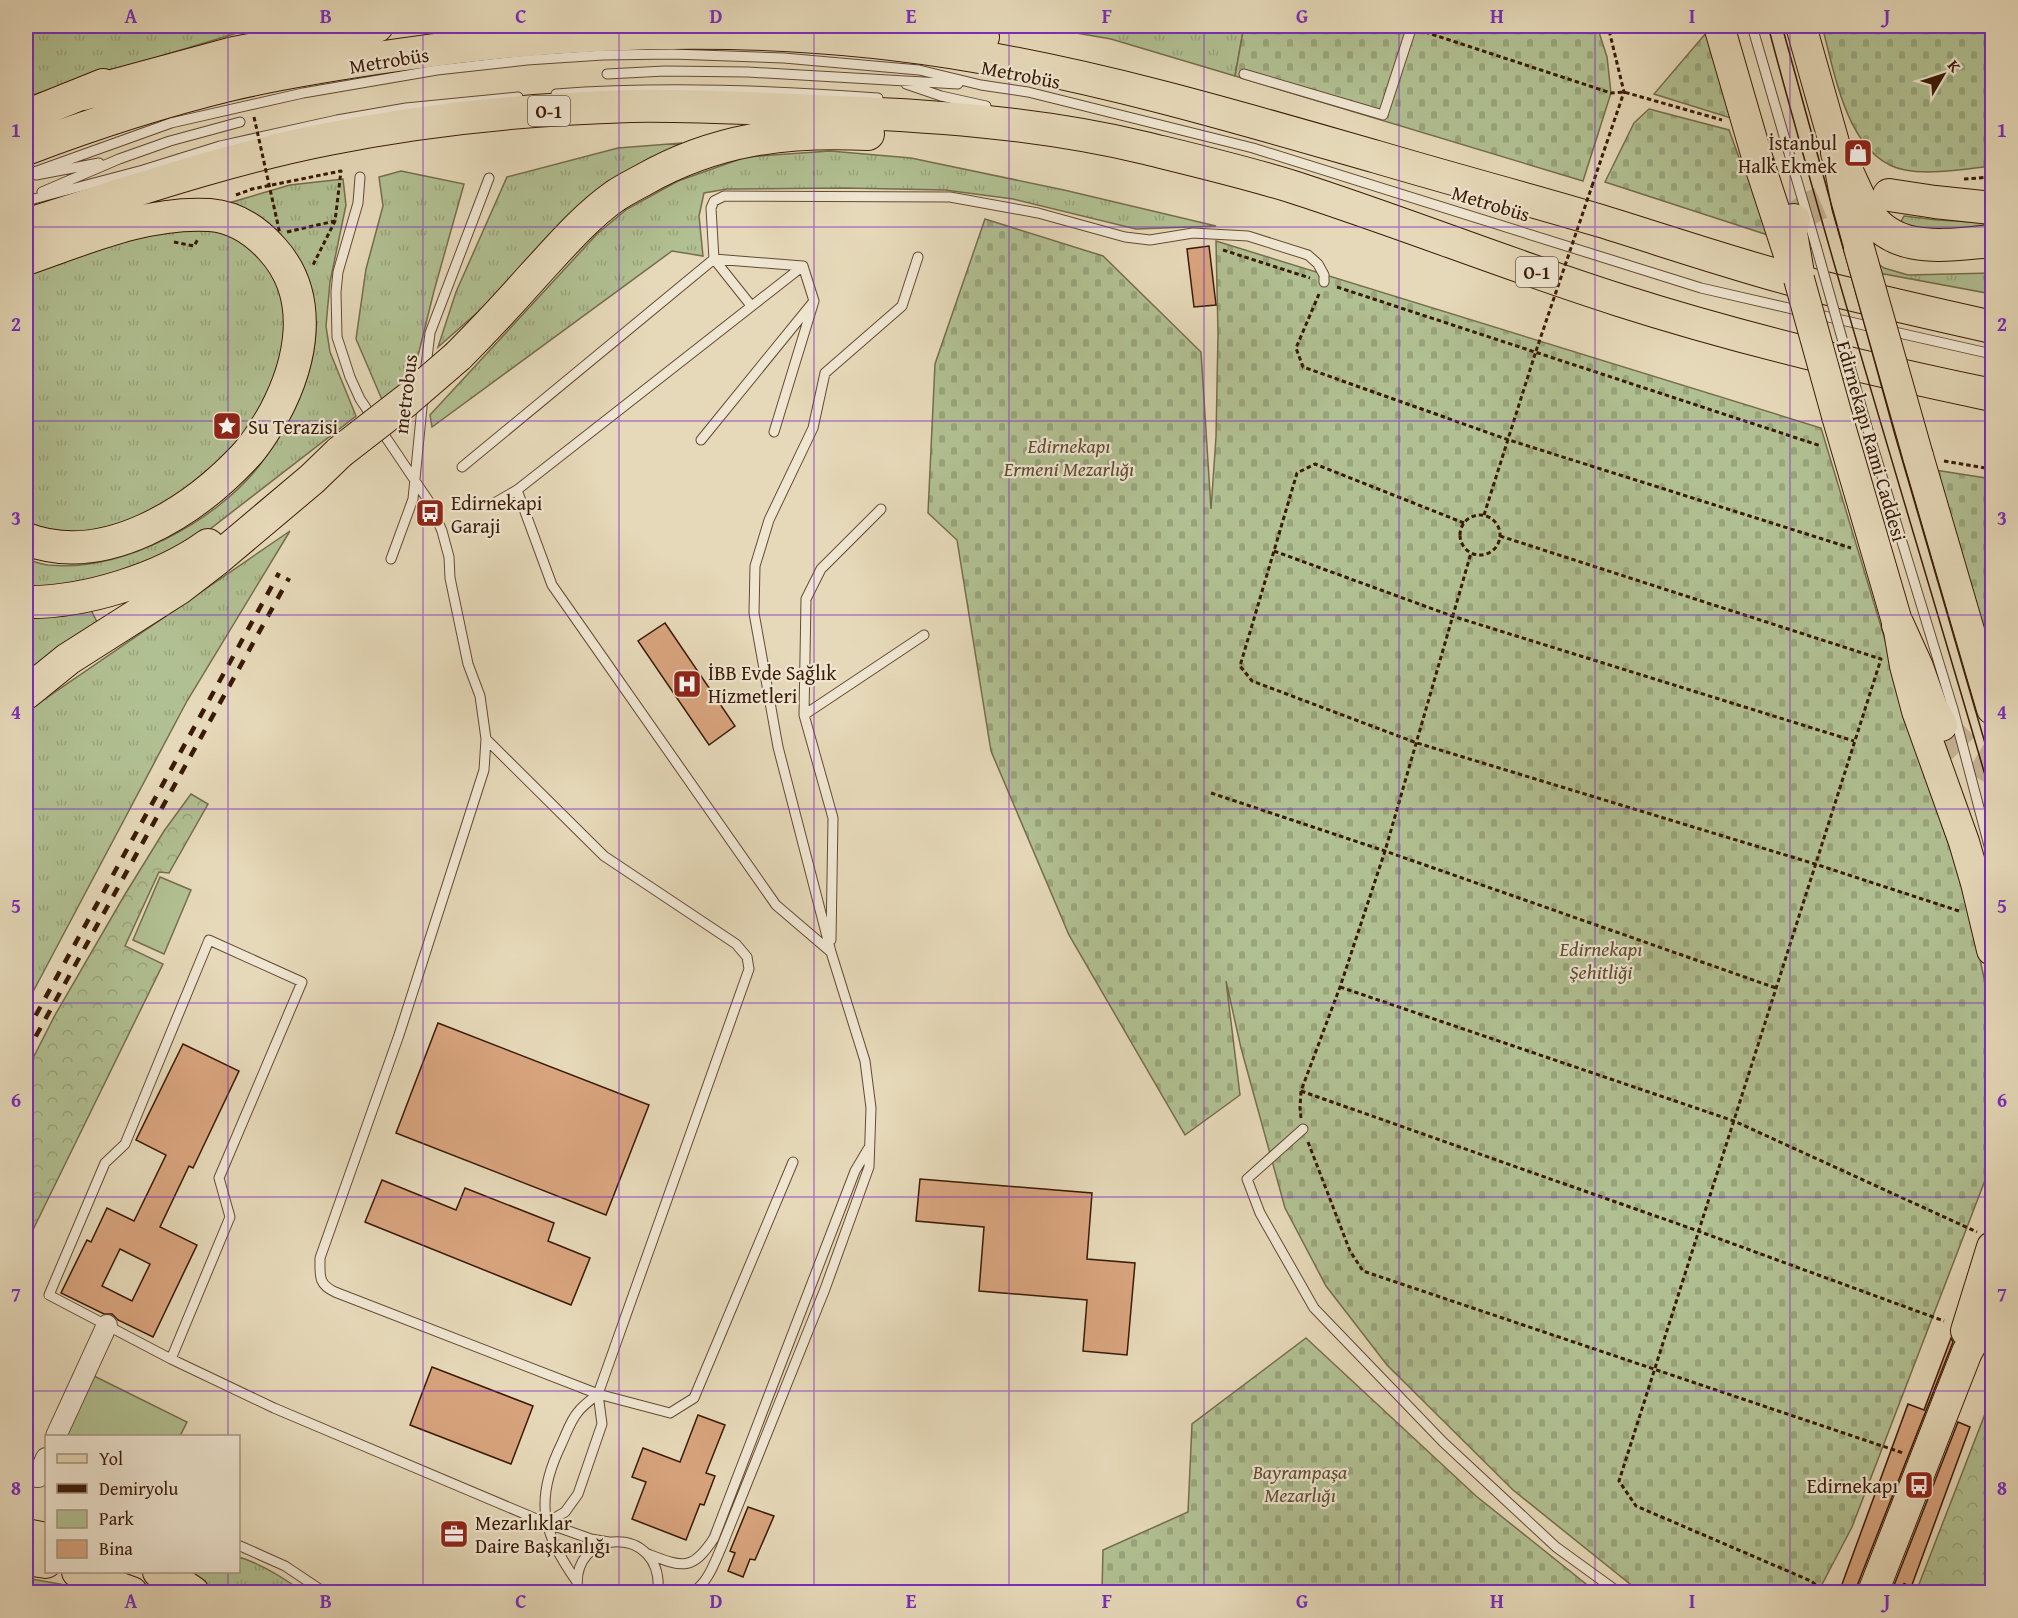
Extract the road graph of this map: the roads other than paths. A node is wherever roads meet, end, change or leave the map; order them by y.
1 (286, 26) edge
2 (377, 26) edge
3 (885, 26) edge
4 (1412, 26) edge
5 (1719, 26) edge
6 (1752, 26) edge
7 (1801, 26) edge
8 (940, 29) edge
9 (607, 74) dead end
10 (1244, 74) dead end
11 (895, 81) junction
12 (981, 85) junction
13 (1136, 91) junction
14 (83, 94) junction
15 (542, 95) dead end
16 (530, 96) dead end
17 (892, 99) dead end
18 (927, 102) dead end
19 (986, 106) junction
20 (996, 108) dead end
21 (26, 116) edge
22 (240, 122) dead end
23 (1085, 136) junction
24 (26, 149) edge
25 (1837, 153) junction
26 (119, 159) junction
27 (26, 176) edge
28 (360, 177) dead end
29 (489, 178) dead end
30 (1888, 195) tunnel mouth
31 (26, 200) edge
32 (1992, 208) edge
33 (1794, 220) dead end
34 (26, 225) edge
35 (1992, 241) edge
36 (918, 256) dead end
37 (26, 259) edge
38 (714, 259) junction
39 (802, 266) junction
40 (1799, 279) junction
41 (1324, 282) road end
42 (814, 301) junction
43 (750, 307) junction
44 (1992, 327) edge
45 (1804, 338) dead end
46 (1827, 344) dead end
47 (1839, 346) dead end
48 (1862, 352) dead end
49 (1992, 354) edge
50 (1885, 358) dead end
51 (1908, 364) dead end
52 (1992, 395) edge
53 (774, 432) dead end
54 (701, 440) dead end
55 (340, 452) junction
56 (462, 466) dead end
57 (415, 480) junction
58 (517, 490) junction
59 (492, 505) dead end
60 (881, 509) dead end
61 (26, 539) edge
62 (391, 559) dead end
63 (26, 602) edge
64 (924, 635) dead end
65 (1888, 637) junction
66 (26, 693) edge
67 (1992, 709) edge
68 (804, 715) junction
69 (1941, 725) tunnel mouth
70 (486, 739) junction
71 (1992, 857) edge
72 (1992, 950) edge
73 (831, 952) junction
74 (1304, 1129) road end
75 (870, 1147) junction
76 (793, 1162) dead end
77 (1987, 1254) edge
78 (1992, 1308) edge
79 (107, 1325) junction
80 (1966, 1341) junction
81 (171, 1359) junction
82 (598, 1394) junction
83 (57, 1435) edge
84 (45, 1460) edge
85 (26, 1476) edge
86 (546, 1523) junction
87 (26, 1534) edge
88 (45, 1538) edge
89 (609, 1542) junction
90 (240, 1546) edge
91 (648, 1554) junction
92 (26, 1560) edge
93 (45, 1563) edge
94 (80, 1573) edge
95 (158, 1573) edge
96 (159, 1573) edge
97 (577, 1582) junction
98 (132, 1593) edge
99 (182, 1593) edge
100 (194, 1593) edge
101 (324, 1593) edge
102 (578, 1593) edge
103 (658, 1593) edge
104 (693, 1593) edge
105 (1618, 1593) edge
106 (1873, 1593) edge

1 - 14 highway
2 - 14 highway
3 - 8 highway
4 - 10 lane
5 - 40 main road
6 - 71 lane, Edirnekapı Rami Caddesi, bridge
7 - 25 main road, Edirnekapı Rami Caddesi
8 - 13 highway
9 - 11 lane
11 - 12 lane
11 - 19 lane
12 - 27 lane, Metrobüs
12 - 49 lane, Metrobüs
13 - 24 highway
13 - 44 highway
14 - 21 highway
15 - 17 lane
16 - 31 lane
18 - 19 lane, Metrobüs
19 - 20 lane, Metrobüs
22 - 26 lane
23 - 34 highway, O-1
23 - 52 highway, O-1
23 - 55 highway, bridge
25 - 35 highway
25 - 67 main road, Edirnekapı Rami Caddesi, bridge
26 - 27 lane
26 - 31 lane
28 - 57 lane
29 - 57 lane, metrobus
30 - 32 highway
33 - 40 highway
36 - 73 lane
37 - 61 highway
38 - 39 lane
38 - 41 lane
38 - 43 lane
38 - 56 lane
39 - 42 lane
39 - 43 lane
40 - 65 main road, bridge
42 - 53 lane
42 - 54 lane
43 - 58 lane
45 - 46 lane
47 - 48 lane
50 - 51 lane
55 - 63 highway
55 - 66 highway
57 - 62 lane, metrobus
57 - 70 lane
58 - 59 lane
58 - 73 lane
60 - 68 lane
64 - 68 lane
65 - 69 highway
65 - 72 main road
68 - 73 lane
70 - 82 lane
70 - 82 lane
73 - 75 lane
74 - 105 lane
75 - 91 lane
75 - 104 lane
76 - 82 lane
77 - 80 main road
78 - 80 main road
79 - 81 lane
79 - 81 lane
79 - 83 street
80 - 106 main road
81 - 86 lane
82 - 86 lane
82 - 86 lane
84 - 85 street
86 - 89 lane
86 - 97 lane
87 - 88 main road
89 - 91 lane
89 - 97 lane
90 - 101 lane
91 - 103 lane
92 - 93 main road
94 - 98 main road
95 - 99 main road
96 - 100 main road
97 - 102 lane

